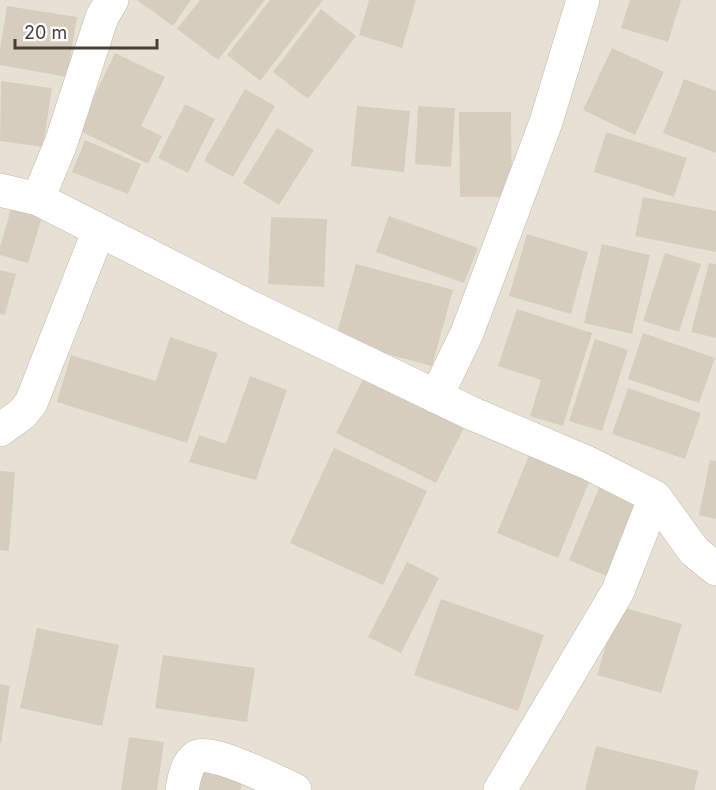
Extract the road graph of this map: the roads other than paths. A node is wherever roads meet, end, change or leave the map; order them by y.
1 (112, 0) edge
2 (583, 0) edge
3 (0, 190) edge
4 (38, 199) junction
5 (99, 230) junction
6 (436, 397) junction
7 (0, 430) edge
8 (655, 497) junction
9 (716, 569) edge
10 (182, 790) edge
11 (295, 790) edge
12 (500, 790) edge

1 - 4 street
2 - 6 street
3 - 4 street
4 - 5 street
5 - 6 street
5 - 7 street
6 - 8 street
8 - 9 street
8 - 12 street
10 - 11 street

